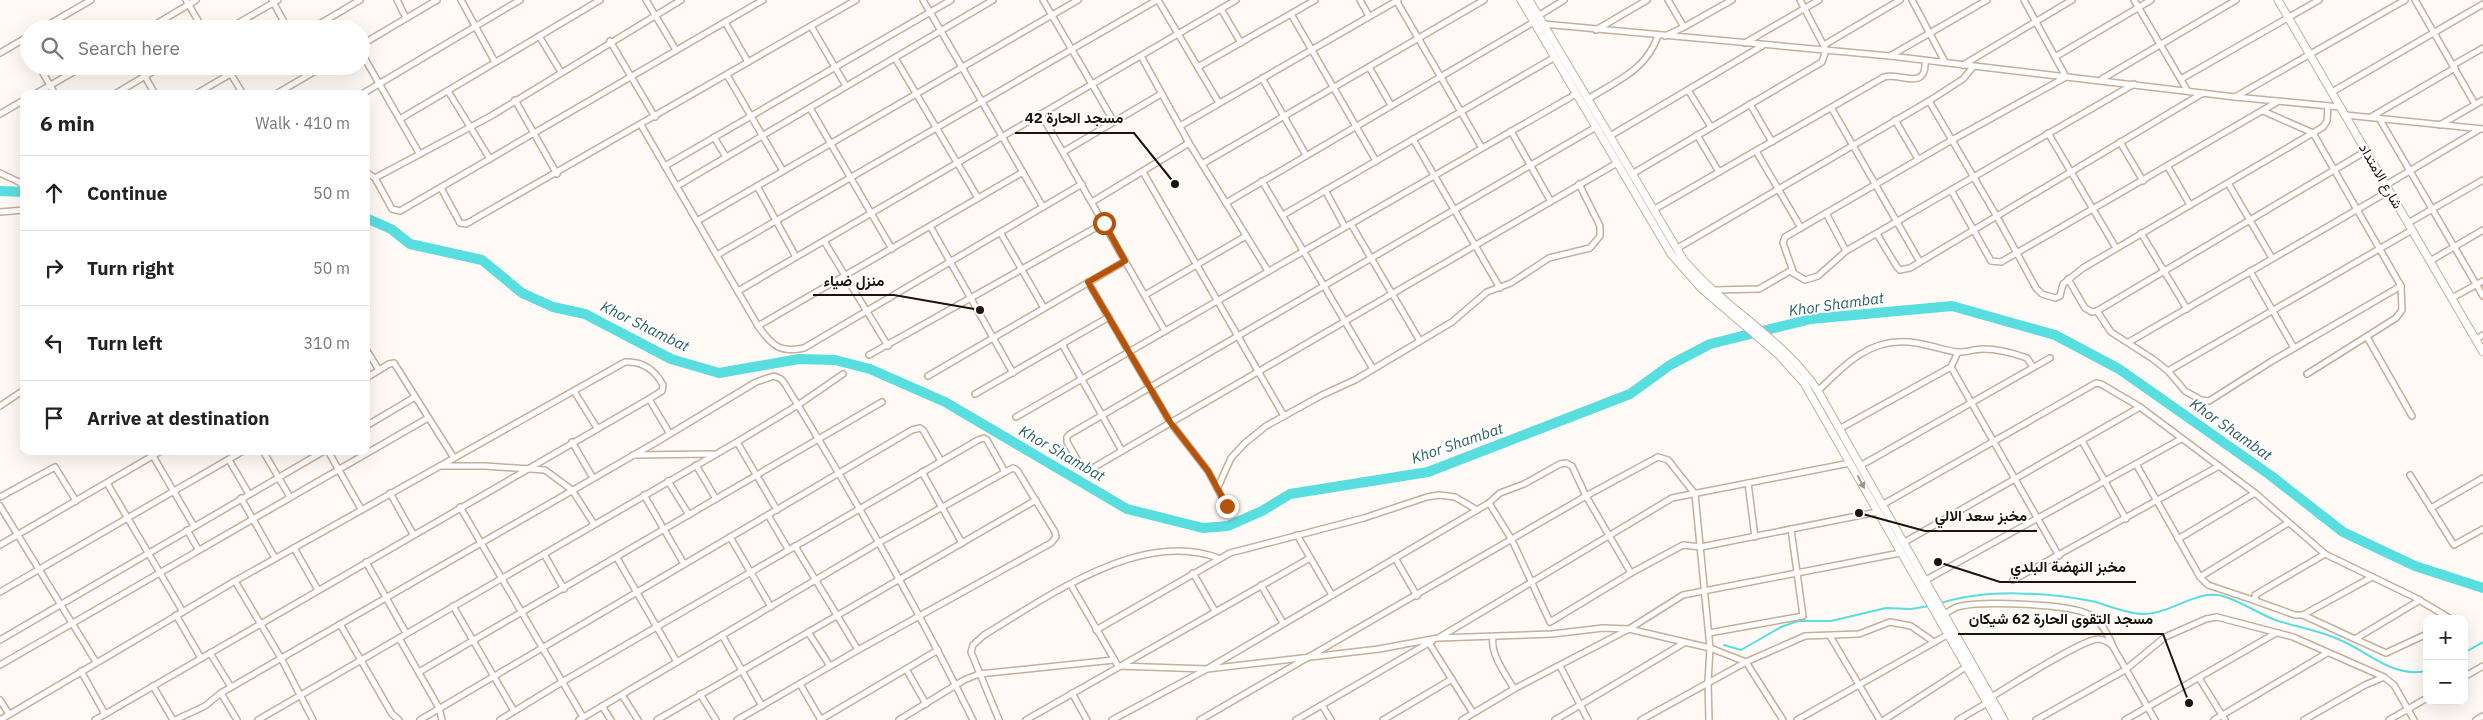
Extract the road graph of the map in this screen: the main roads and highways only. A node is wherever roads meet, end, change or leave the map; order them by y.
1 (1521, 0) edge
2 (1529, 0) edge
3 (2278, 0) edge
4 (1536, 19) junction
5 (1745, 322) junction
6 (2483, 352) edge
7 (1781, 353) junction
8 (1930, 599) junction
9 (1989, 700) junction
10 (1997, 720) edge
11 (2004, 720) edge

1 - 4 main road
2 - 4 main road
3 - 6 main road, شارع الامتداد
4 - 5 main road
4 - 5 main road
5 - 7 main road
7 -> 8 main road
7 - 8 main road
8 - 9 main road
8 - 9 main road
9 - 10 main road
9 - 11 main road

